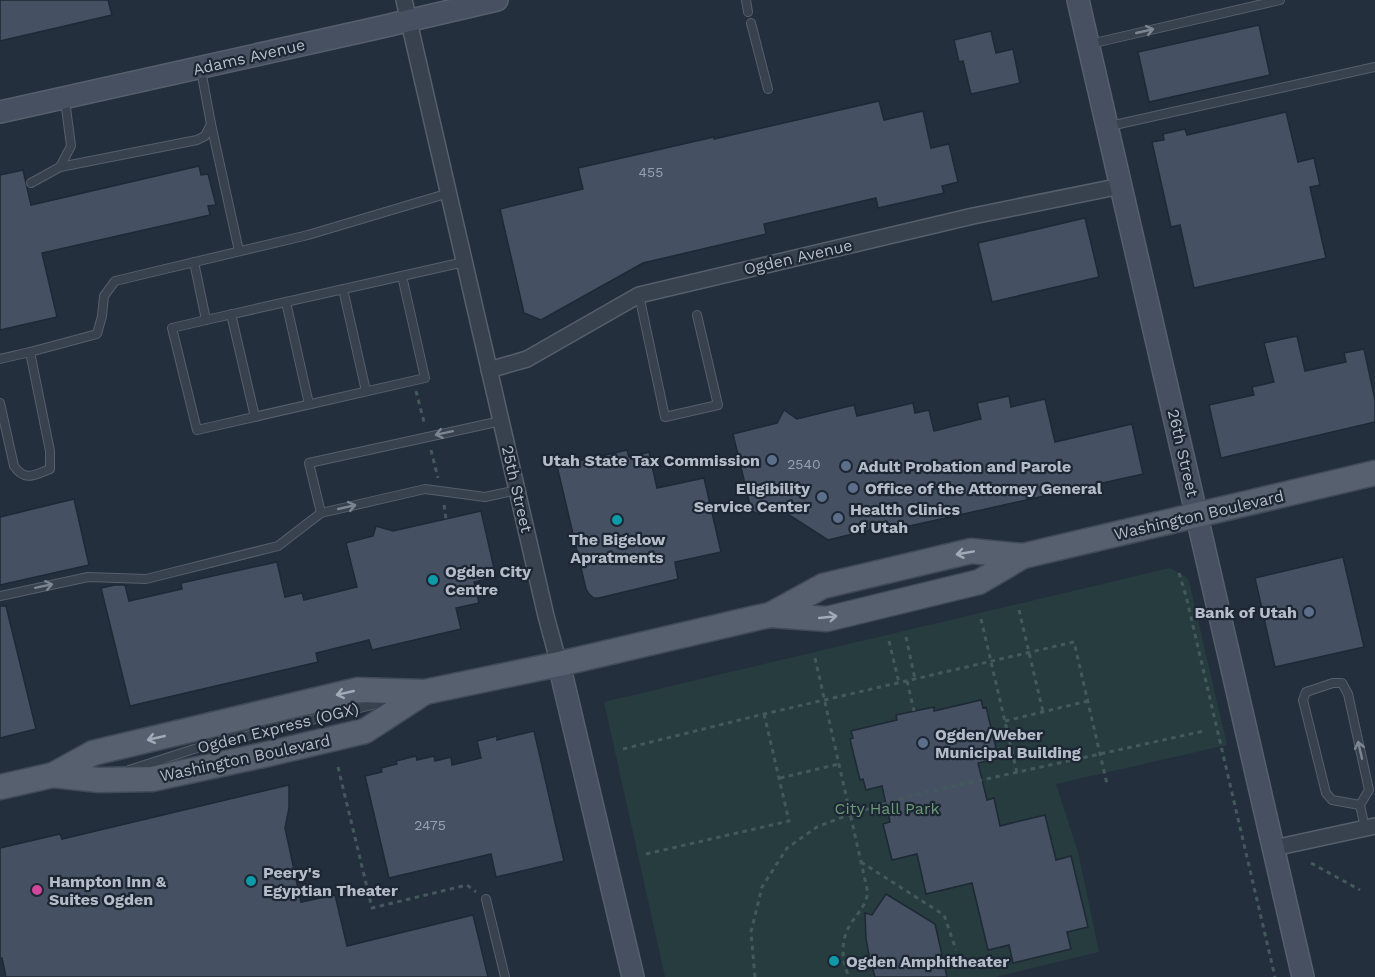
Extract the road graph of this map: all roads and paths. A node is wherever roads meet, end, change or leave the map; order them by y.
1 (404, 0) edge
2 (497, 0) edge
3 (746, 0) edge
4 (1078, 0) edge
5 (1280, 0) edge
6 (748, 12) dead end
7 (409, 21) junction
8 (751, 23) dead end
9 (1088, 45) junction
10 (1375, 67) edge
11 (200, 68) junction
12 (768, 90) dead end
13 (65, 98) junction
14 (0, 112) edge
15 (212, 124) junction
16 (1107, 126) junction
17 (60, 167) junction
18 (32, 183) dead end
19 (1121, 186) junction
20 (449, 193) junction
21 (239, 251) junction
22 (194, 262) junction
23 (464, 262) junction
24 (402, 276) junction
25 (343, 289) junction
26 (639, 295) junction
27 (286, 302) junction
28 (231, 314) junction
29 (697, 315) dead end
30 (206, 320) junction
31 (30, 352) junction
32 (0, 358) edge
33 (489, 370) junction
34 (366, 392) junction
35 (418, 397) dead end
36 (0, 403) edge
37 (309, 405) junction
38 (255, 417) junction
39 (501, 421) junction
40 (428, 436) junction
41 (1375, 473) edge
42 (517, 490) junction
43 (441, 491) junction
44 (321, 513) junction
45 (1197, 516) junction
46 (446, 519) dead end
47 (1023, 556) junction
48 (1179, 573) dead end
49 (0, 596) edge
50 (1019, 610) dead end
51 (770, 615) junction
52 (981, 619) dead end
53 (906, 637) dead end
54 (889, 641) dead end
55 (1029, 653) junction
56 (815, 658) dead end
57 (991, 662) junction
58 (560, 664) junction
59 (915, 679) junction
60 (907, 681) junction
61 (898, 683) junction
62 (424, 692) junction
63 (825, 700) junction
64 (1088, 701) junction
65 (914, 711) dead end
66 (1043, 712) junction
67 (764, 714) junction
68 (1005, 721) junction
69 (1204, 730) dead end
70 (1054, 745) dead end
71 (623, 749) dead end
72 (1100, 754) junction
73 (839, 764) junction
74 (1059, 764) junction
75 (338, 767) dead end
76 (1017, 773) junction
77 (53, 775) junction
78 (780, 778) junction
79 (1107, 784) dead end
80 (0, 787) edge
81 (1360, 805) junction
82 (851, 814) junction
83 (1370, 827) edge
84 (1274, 848) junction
85 (646, 854) dead end
86 (861, 862) junction
87 (1311, 863) dead end
88 (1360, 890) dead end
89 (486, 899) joint
90 (956, 950) dead end
91 (505, 977) edge
92 (633, 977) edge
93 (755, 977) edge
94 (849, 977) edge
95 (1275, 977) edge
96 (1303, 977) edge

1 - 7 street, 25th Street
2 - 7 street, Adams Avenue
3 - 6 lane
4 - 9 street, 26th Street
9 -> 5 lane
7 - 11 street, Adams Avenue
7 - 20 street, 25th Street
8 - 12 lane
9 - 16 street, 26th Street
10 - 16 lane
11 - 13 street, Adams Avenue
11 - 15 lane
13 - 14 street, Adams Avenue
13 - 17 lane
15 - 17 lane
15 - 21 lane
16 - 19 street, 26th Street
17 - 18 lane
19 - 26 street, Ogden Avenue
19 - 45 street, 26th Street
20 - 21 lane
20 - 23 street, 25th Street
21 - 22 lane
22 - 30 lane
22 - 31 lane
23 - 24 lane
23 - 33 street, 25th Street
24 - 25 lane
24 - 34 lane
25 - 27 lane
25 - 34 lane
26 - 29 lane
26 - 33 street, Ogden Avenue
27 - 28 lane
27 - 37 lane
28 - 30 lane
28 - 38 lane
30 - 38 lane
31 - 32 lane
31 - 36 lane
33 - 39 street, 25th Street
34 - 37 lane
35 - 40 path
37 - 38 lane
39 -> 40 lane
39 - 42 street, 25th Street
40 - 43 path
40 - 44 lane
41 - 45 main road, Washington Boulevard
42 - 43 lane
42 - 58 street, 25th Street
44 -> 43 lane
43 - 46 path
49 -> 44 lane
45 - 47 main road, Washington Boulevard
45 - 84 street, 26th Street
51 -> 47 main road, Washington Boulevard
47 -> 51 main road, Washington Boulevard
48 - 95 path
50 - 55 path
51 - 58 main road, Washington Boulevard
52 - 57 path
53 - 59 path
54 - 61 path
55 - 57 path
55 - 64 path
55 - 66 path
56 - 63 path
57 - 59 path
57 - 68 path
58 - 62 main road, Washington Boulevard
58 - 92 street, 25th Street
59 - 60 path
60 - 61 path
60 - 65 path
61 - 63 path
62 -> 77 main road, Washington Boulevard
62 - 77 main road, Washington Boulevard
63 - 67 path
63 - 73 path
64 - 66 path
64 - 72 path
66 - 68 path
67 - 71 path
67 - 78 path
68 - 76 path
69 - 72 path
70 - 74 path
72 - 74 path
72 - 79 path
73 - 78 path
73 - 82 path
74 - 76 path
75 - 89 path
76 - 82 path
77 - 80 main road, Washington Boulevard
78 - 85 path
81 -> 81 lane
81 - 83 lane
82 - 86 path
82 - 93 path
83 - 84 street
84 - 96 street, 26th Street
86 - 90 path
86 - 94 path
87 - 88 path
89 - 91 lane

